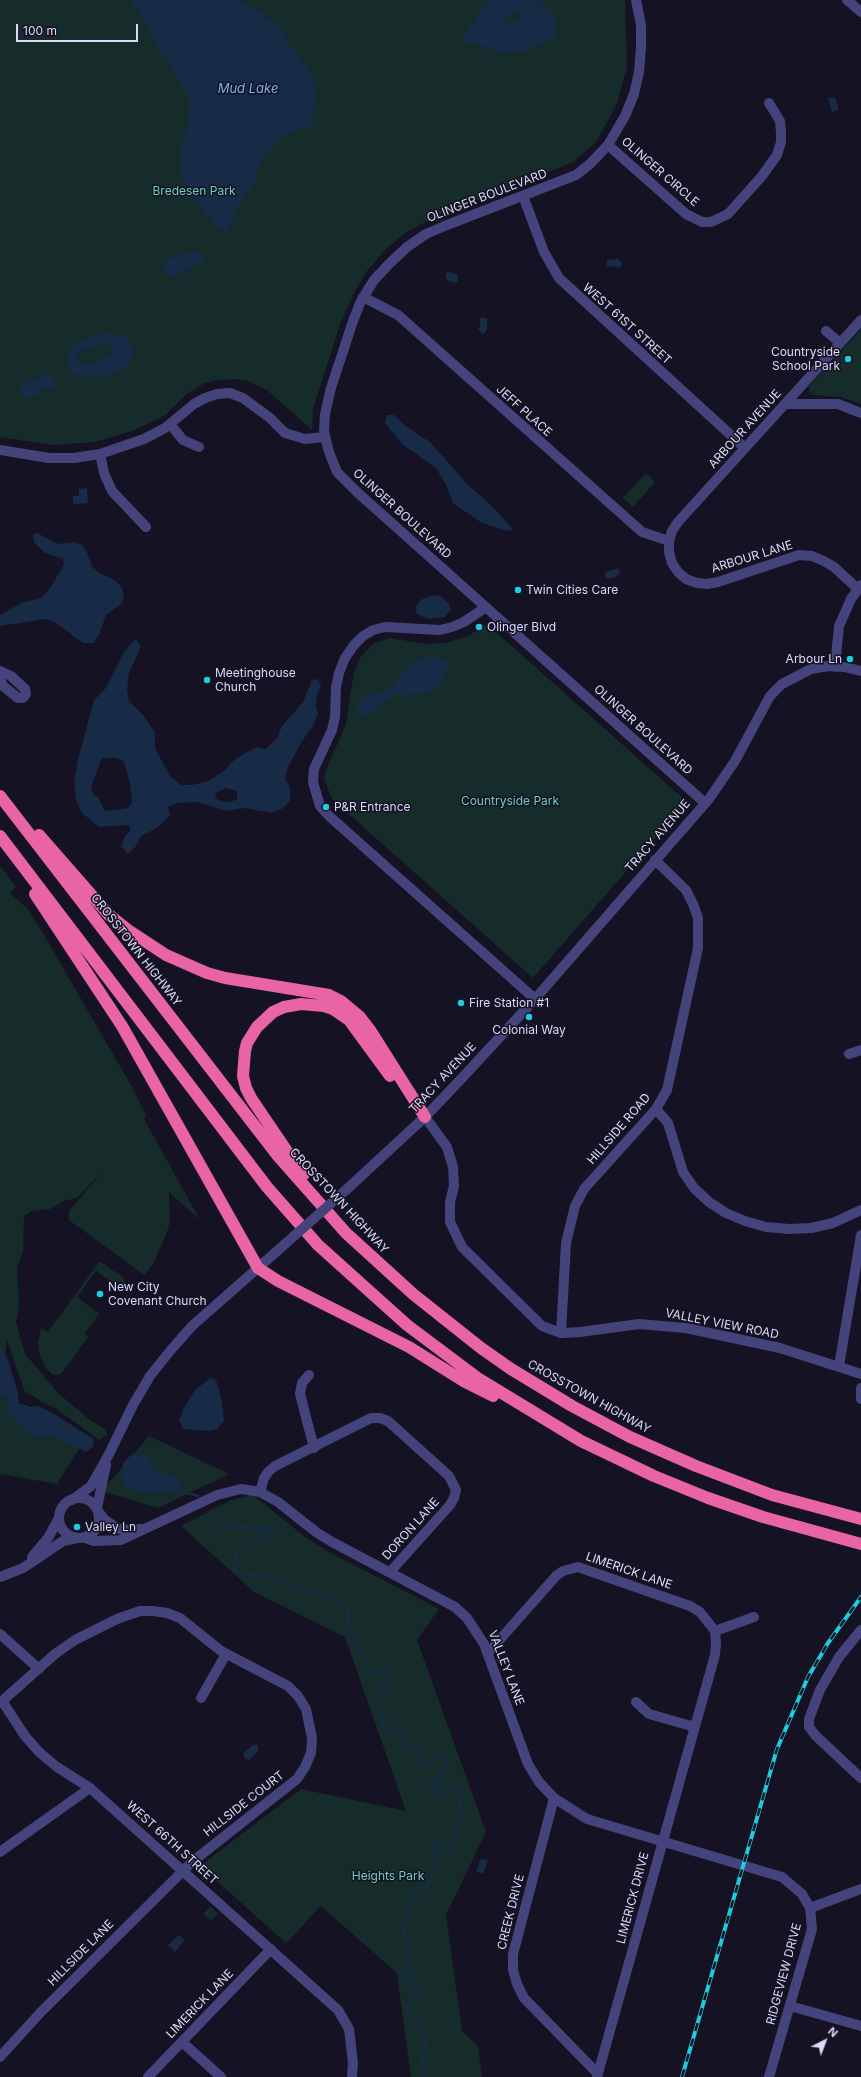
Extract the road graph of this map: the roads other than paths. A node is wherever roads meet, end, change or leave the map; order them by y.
1 (636, 0) edge
2 (847, 0) edge
3 (861, 12) edge
4 (769, 102) dead end
5 (608, 145) junction
6 (523, 196) junction
7 (363, 297) junction
8 (861, 320) edge
9 (826, 331) dead end
10 (840, 343) junction
11 (785, 404) junction
12 (861, 412) edge
13 (170, 424) junction
14 (326, 437) junction
15 (199, 447) dead end
16 (745, 448) junction
17 (0, 450) edge
18 (100, 454) junction
19 (146, 527) dead end
20 (669, 541) junction
21 (859, 587) edge
22 (486, 607) junction
23 (835, 667) junction
24 (861, 671) edge
25 (0, 672) edge
26 (0, 679) edge
27 (0, 791) edge
28 (0, 796) edge
29 (705, 803) junction
30 (0, 836) edge
31 (655, 860) junction
32 (535, 998) junction
33 (861, 1050) edge
34 (849, 1054) dead end
35 (656, 1109) junction
36 (425, 1117) junction
37 (861, 1210) edge
38 (861, 1235) edge
39 (382, 1267) junction
40 (258, 1268) junction
41 (561, 1333) junction
42 (839, 1366) junction
43 (861, 1374) edge
44 (309, 1375) dead end
45 (861, 1388) edge
46 (861, 1399) edge
47 (581, 1441) junction
48 (314, 1448) junction
49 (108, 1456) junction
50 (260, 1492) junction
51 (72, 1500) junction
52 (97, 1509) junction
53 (59, 1518) junction
54 (861, 1519) edge
55 (148, 1528) junction
56 (82, 1538) junction
57 (861, 1544) edge
58 (23, 1568) junction
59 (390, 1572) junction
60 (0, 1577) edge
61 (754, 1617) dead end
62 (861, 1630) edge
63 (715, 1631) junction
64 (0, 1634) edge
65 (488, 1653) junction
66 (226, 1654) junction
67 (39, 1669) junction
68 (201, 1698) dead end
69 (1, 1702) edge
70 (636, 1702) dead end
71 (695, 1727) junction
72 (861, 1778) edge
73 (90, 1788) junction
74 (554, 1798) junction
75 (662, 1841) junction
76 (0, 1852) edge
77 (183, 1870) junction
78 (861, 1889) edge
79 (810, 1908) junction
80 (272, 1949) junction
81 (790, 2006) junction
82 (861, 2026) edge
83 (182, 2042) junction
84 (0, 2057) edge
85 (598, 2076) edge
86 (148, 2077) edge
87 (221, 2077) edge
88 (352, 2077) edge
89 (769, 2077) edge

1 - 5 street, OLINGER BOULEVARD
2 - 3 street
4 - 5 street, OLINGER CIRCLE
5 - 6 street, OLINGER BOULEVARD
6 - 7 street, OLINGER BOULEVARD
6 - 16 street, WEST 61ST STREET
7 - 14 street, OLINGER BOULEVARD
7 - 20 street, JEFF PLACE
8 - 10 street, ARBOUR AVENUE
9 - 10 street
10 - 11 street, ARBOUR AVENUE
11 - 12 street
11 - 16 street, ARBOUR AVENUE
13 - 14 street
13 - 15 street
13 - 18 street
14 - 22 street, OLINGER BOULEVARD
16 - 20 street, ARBOUR AVENUE
17 - 18 street
18 - 19 street
20 - 21 street, ARBOUR LANE
21 - 23 street, ARBOUR LANE
22 - 29 street, OLINGER BOULEVARD
22 - 32 street
23 - 24 street, TRACY AVENUE
23 - 29 street, TRACY AVENUE
25 - 26 street
27 - 36 highway
28 - 39 highway, CROSSTOWN HIGHWAY
29 - 31 street, TRACY AVENUE
30 - 40 highway
30 - 47 highway
31 - 32 street, TRACY AVENUE
31 - 35 street, HILLSIDE ROAD
32 - 36 street, TRACY AVENUE
33 - 34 street
35 - 37 street
35 - 41 street, HILLSIDE ROAD
36 - 39 highway
36 - 40 street, TRACY AVENUE, bridge
36 - 41 street, VALLEY VIEW ROAD
38 - 42 street
39 - 54 highway, CROSSTOWN HIGHWAY
40 - 47 highway
40 - 49 street, TRACY AVENUE
41 - 42 street, VALLEY VIEW ROAD
42 - 43 street, VALLEY VIEW ROAD
44 - 48 street
45 - 46 street
47 - 57 highway
48 - 50 street
48 - 59 street, DORON LANE
49 - 51 street, TRACY AVENUE
49 - 52 street, TRACY AVENUE
50 - 55 street, VALLEY LANE
50 - 59 street, VALLEY LANE
51 - 52 street
51 - 53 street
52 - 55 street, VALLEY LANE
52 - 56 street
53 - 56 street
53 - 58 street
55 - 56 street, VALLEY LANE
56 - 58 street
58 - 60 street
59 - 65 street, VALLEY LANE
61 - 63 street
62 - 72 street
63 - 65 street, LIMERICK LANE
63 - 71 street, LIMERICK DRIVE
64 - 67 street
65 - 74 street, VALLEY LANE
66 - 67 street, HILLSIDE COURT
66 - 68 street
66 - 77 street, HILLSIDE COURT
67 - 69 street, HILLSIDE COURT
69 - 73 street, WEST 66TH STREET
70 - 71 street
71 - 75 street, LIMERICK DRIVE
73 - 76 street
73 - 77 street, WEST 66TH STREET
74 - 75 street, VALLEY LANE
74 - 85 street, CREEK DRIVE
75 - 79 street, VALLEY LANE
75 - 85 street, LIMERICK DRIVE
77 - 80 street, WEST 66TH STREET
77 - 84 street, HILLSIDE LANE
78 - 79 street, RIDGEVIEW DRIVE
79 - 81 street, RIDGEVIEW DRIVE
80 - 83 street, LIMERICK LANE
80 - 88 street, WEST 66TH STREET
81 - 82 street
81 - 89 street, RIDGEVIEW DRIVE
83 - 86 street, LIMERICK LANE
83 - 87 street

